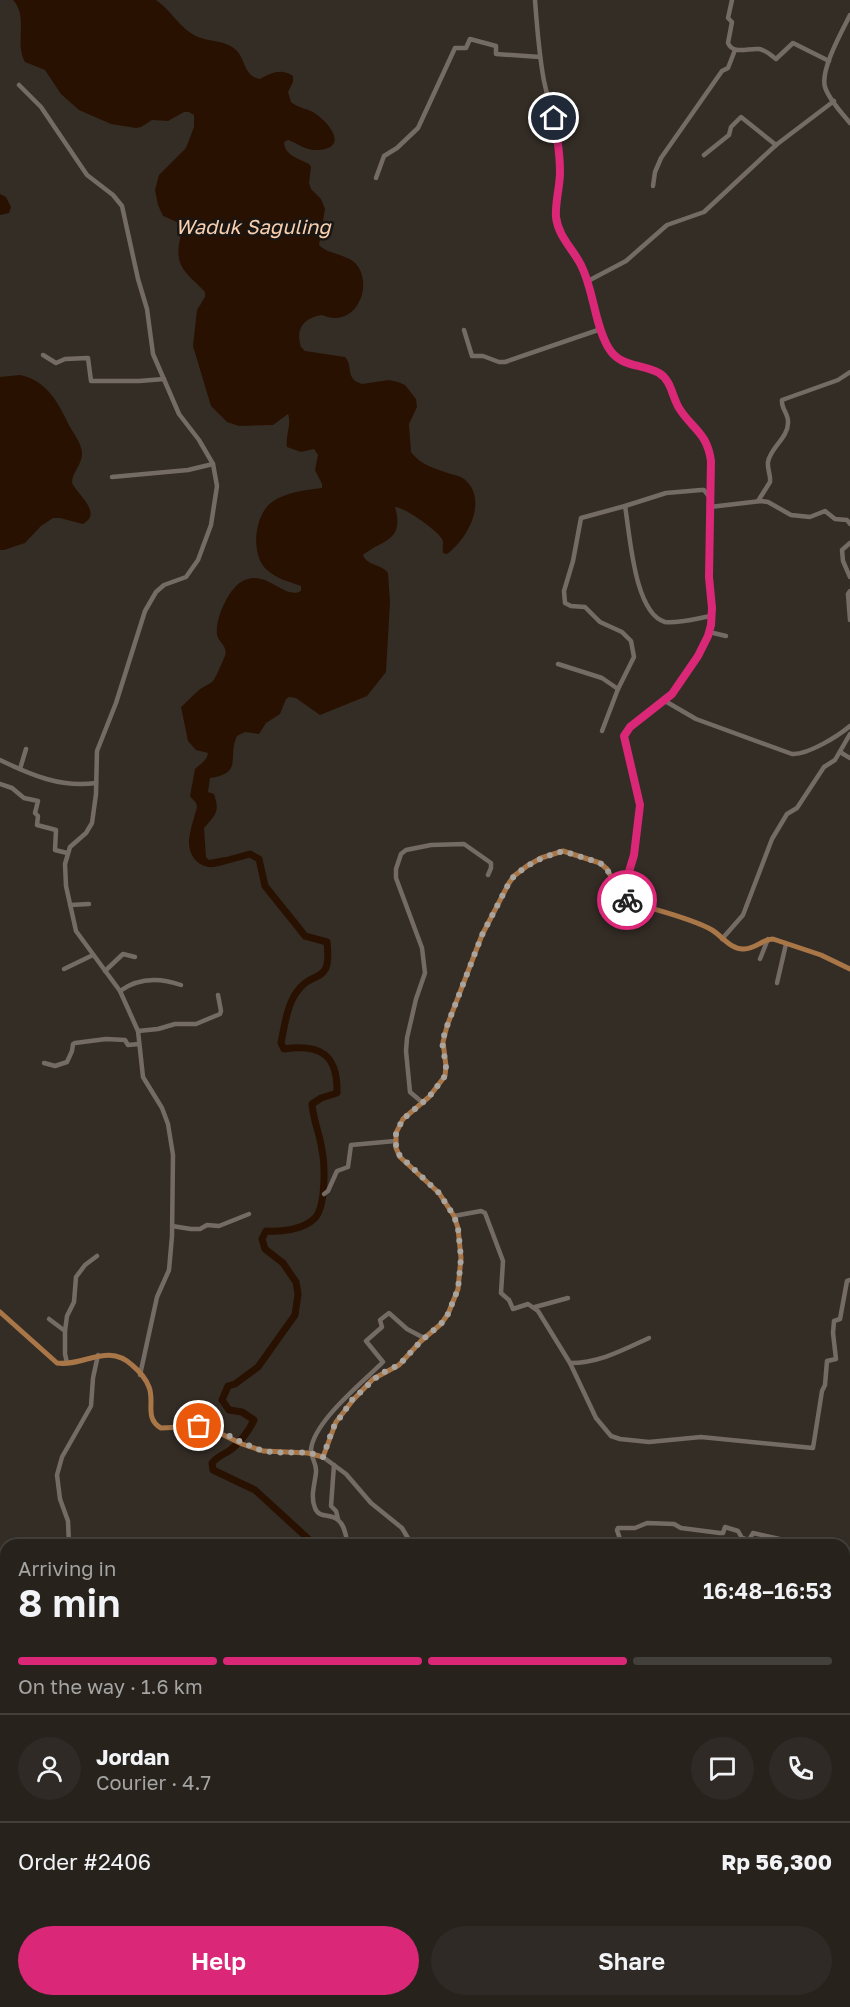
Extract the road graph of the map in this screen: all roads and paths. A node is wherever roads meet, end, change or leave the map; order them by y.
1 (535, 0) edge
2 (732, 0) edge
3 (850, 15) edge
4 (735, 50) junction
5 (540, 57) junction
6 (830, 61) junction
7 (18, 85) dead end
8 (834, 101) junction
9 (850, 123) edge
10 (776, 145) junction
11 (704, 155) dead end
12 (376, 178) dead end
13 (653, 186) dead end
14 (588, 281) junction
15 (601, 329) junction
16 (464, 330) dead end
17 (43, 354) dead end
18 (850, 372) edge
19 (164, 379) junction
20 (213, 464) junction
21 (112, 477) dead end
22 (710, 498) junction
23 (758, 501) junction
24 (625, 507) junction
25 (710, 507) junction
26 (850, 524) edge
27 (850, 543) edge
28 (850, 577) edge
29 (850, 591) edge
30 (711, 616) junction
31 (850, 620) edge
32 (709, 632) junction
33 (726, 636) dead end
34 (558, 664) dead end
35 (618, 688) junction
36 (665, 701) junction
37 (850, 726) edge
38 (602, 731) dead end
39 (850, 734) edge
40 (26, 749) dead end
41 (840, 752) junction
42 (850, 758) edge
43 (0, 760) edge
44 (20, 769) junction
45 (96, 783) junction
46 (0, 784) edge
47 (67, 854) junction
48 (488, 875) dead end
49 (628, 900) junction
50 (89, 904) dead end
51 (70, 906) junction
52 (722, 939) junction
53 (768, 939) junction
54 (786, 944) junction
55 (93, 955) junction
56 (135, 957) dead end
57 (760, 959) dead end
58 (64, 969) dead end
59 (850, 969) edge
60 (105, 970) junction
61 (777, 983) dead end
62 (181, 986) dead end
63 (120, 991) junction
64 (218, 995) dead end
65 (138, 1031) junction
66 (139, 1044) junction
67 (44, 1063) dead end
68 (423, 1103) junction
69 (395, 1142) junction
70 (324, 1194) dead end
71 (249, 1214) dead end
72 (454, 1216) junction
73 (172, 1226) junction
74 (97, 1256) dead end
75 (850, 1280) edge
76 (568, 1298) dead end
77 (535, 1307) junction
78 (0, 1312) edge
79 (49, 1319) dead end
80 (65, 1331) junction
81 (420, 1335) junction
82 (649, 1338) dead end
83 (98, 1355) junction
84 (67, 1363) junction
85 (570, 1363) junction
86 (140, 1375) junction
87 (311, 1453) junction
88 (323, 1457) junction
89 (334, 1465) junction
90 (338, 1519) junction
91 (69, 1539) edge
92 (346, 1539) edge
93 (408, 1539) edge
94 (619, 1539) edge
95 (745, 1539) edge
96 (750, 1539) edge
97 (780, 1539) edge

1 - 5 street
2 - 4 street
3 - 6 street
4 - 6 street
4 - 13 street
5 - 12 street
5 - 14 street
6 - 8 street
7 - 19 street
8 - 9 street
8 - 10 street
10 - 11 street
10 - 14 street
14 - 15 street
15 - 16 street
15 - 22 street
17 - 19 street
18 - 23 street
19 - 20 street
20 - 21 street
20 - 45 street
22 - 24 street
22 - 25 street
23 - 25 street
23 - 26 street
24 - 30 street
24 - 35 street
25 - 30 street
27 - 28 street
29 - 31 street
30 - 32 street
32 - 33 street
32 - 36 street
34 - 35 street
35 - 38 street
36 - 37 street
36 - 49 street
39 - 41 street
40 - 44 street
41 - 42 street
41 - 52 street
43 - 44 street
44 - 45 street
45 - 47 street
46 - 47 street
47 - 51 street
48 - 68 street
49 - 52 main road
49 - 68 main road
50 - 51 street
51 - 55 street
52 - 53 main road
53 - 54 main road
53 - 57 street
54 - 59 main road
54 - 61 street
55 - 58 street
55 - 60 street
56 - 60 street
60 - 63 street
62 - 63 street
63 - 65 street
64 - 65 street
65 - 66 street
66 - 67 street
66 - 73 street
68 - 69 main road
69 - 70 street
69 - 72 main road
71 - 73 street
72 - 77 street
72 - 81 main road
73 - 86 street
74 - 80 street
75 - 85 street
76 - 77 street
77 - 85 street
78 - 84 main road
79 - 80 street
80 - 84 street
81 - 87 street
81 - 88 main road
82 - 85 street
83 - 84 main road
83 - 86 main road
83 - 91 street
86 - 87 main road
87 - 88 main road
87 - 90 street
88 - 89 street
89 - 90 street
89 - 93 street
90 - 92 street
94 - 95 street
96 - 97 street

